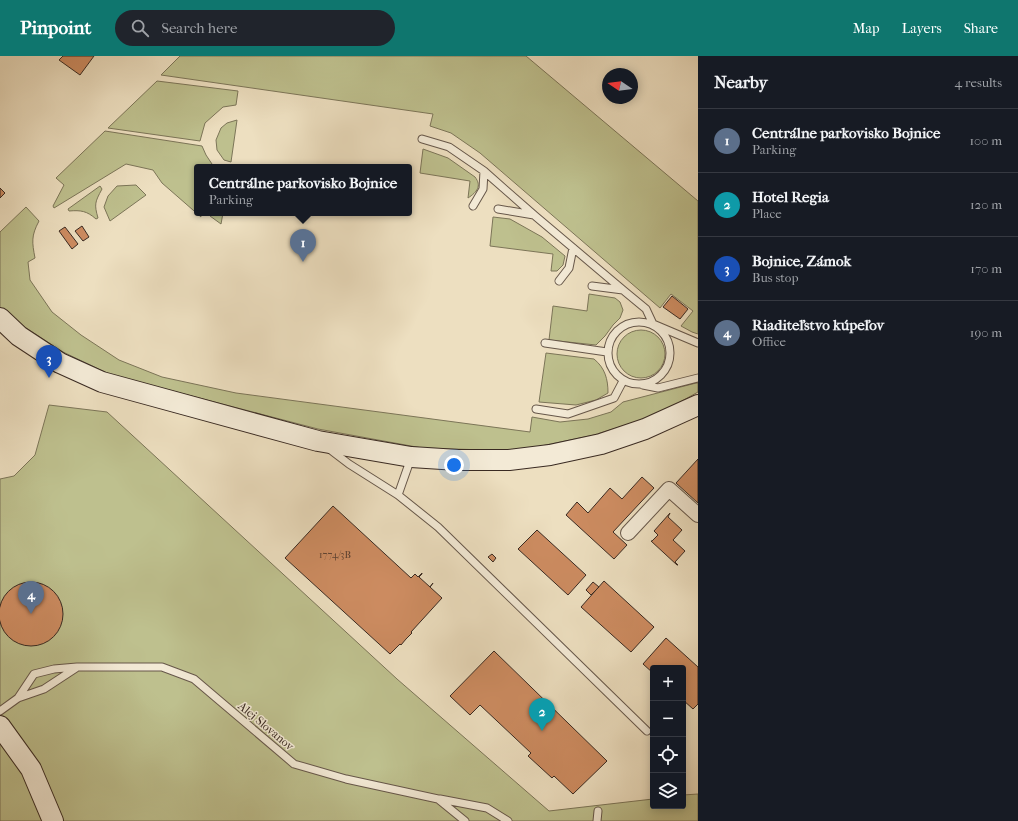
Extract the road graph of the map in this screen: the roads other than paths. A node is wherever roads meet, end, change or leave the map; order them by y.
1 (422, 139) dead end
2 (484, 171) junction
3 (473, 206) dead end
4 (498, 209) dead end
5 (534, 215) junction
6 (573, 248) junction
7 (560, 281) dead end
8 (592, 286) dead end
9 (623, 290) junction
10 (0, 318) edge
11 (653, 324) junction
12 (698, 342) edge
13 (545, 343) dead end
14 (607, 352) junction
15 (698, 378) edge
16 (623, 381) junction
17 (642, 385) junction
18 (698, 405) edge
19 (536, 409) dead end
20 (318, 441) junction
21 (411, 457) junction
22 (398, 495) junction
23 (698, 515) edge
24 (628, 533) dead end
25 (78, 667) junction
26 (18, 698) junction
27 (0, 711) edge
28 (0, 726) edge
29 (647, 731) dead end
30 (438, 799) junction
31 (598, 810) dead end
32 (53, 821) edge
33 (465, 821) edge
34 (508, 821) edge
35 (597, 821) edge

1 - 2 lane
2 - 3 lane
2 - 5 lane
4 - 5 lane
5 - 6 lane
6 - 7 lane
6 - 9 lane
8 - 9 lane
9 - 11 lane
10 - 20 street
11 - 12 lane
11 - 14 lane
11 - 17 lane
13 - 14 lane
14 - 16 lane
15 - 17 lane
16 - 17 lane
16 - 19 lane
18 - 21 street
20 - 21 street
20 - 22 lane
21 - 22 lane
22 - 29 lane
23 - 24 street
25 - 26 lane
25 - 26 lane, Alej Slovanov
25 - 30 lane, Alej Slovanov
26 - 27 lane
28 - 32 street
30 - 33 lane, Alej Slovanov
30 - 34 lane
31 - 35 lane

